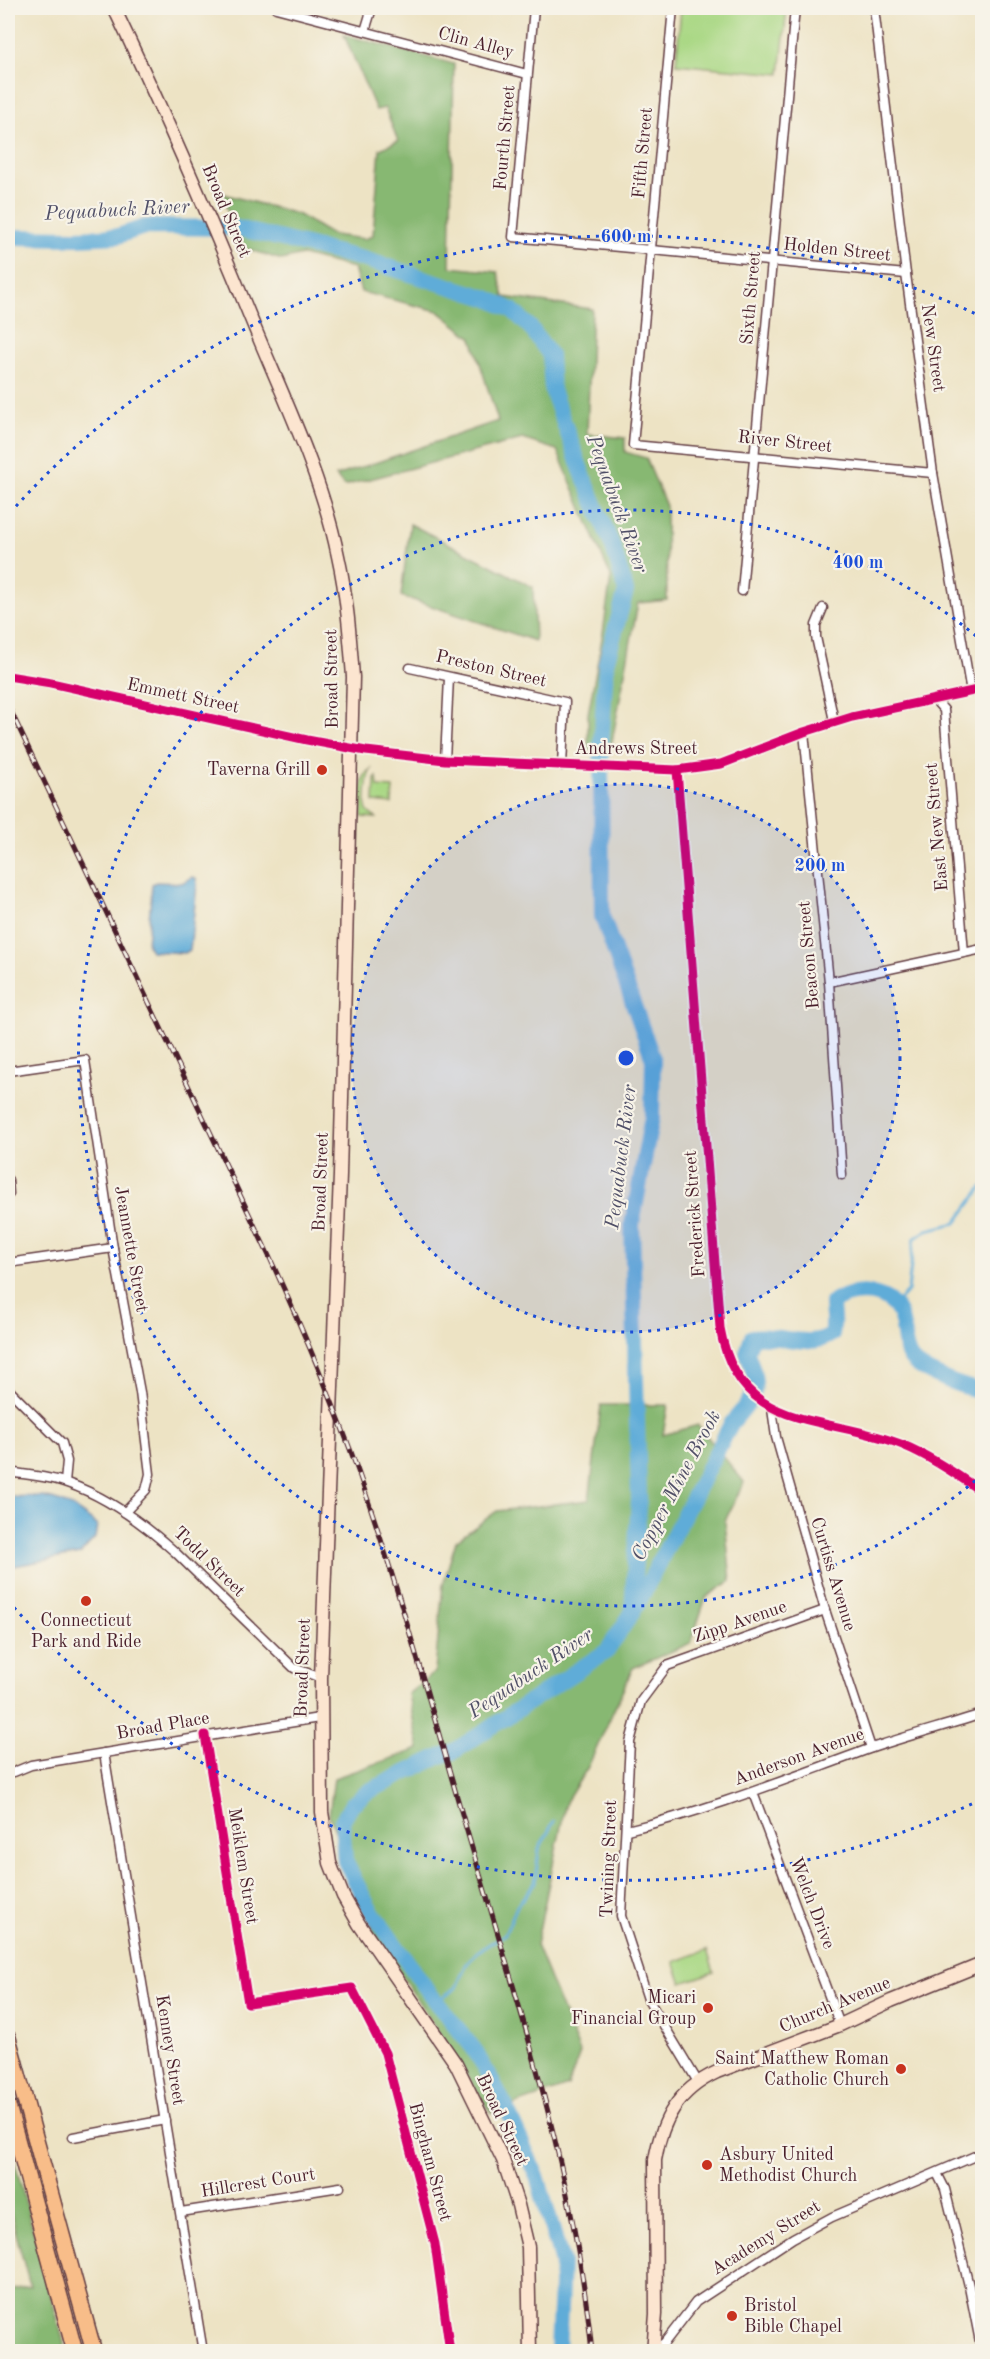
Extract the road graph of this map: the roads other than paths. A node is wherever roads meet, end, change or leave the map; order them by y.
1 (114, 8) edge
2 (276, 8) edge
3 (372, 8) edge
4 (534, 8) edge
5 (673, 8) edge
6 (795, 8) edge
7 (874, 8) edge
8 (365, 31) junction
9 (527, 74) junction
10 (513, 237) joint
11 (651, 249) junction
12 (771, 260) junction
13 (906, 274) junction
14 (633, 445) joint
15 (754, 455) junction
16 (933, 473) junction
17 (742, 591) dead end
18 (823, 609) dead end
19 (410, 668) dead end
20 (8, 676) edge
21 (449, 678) junction
22 (982, 689) edge
23 (971, 692) junction
24 (935, 700) junction
25 (834, 721) junction
26 (804, 732) junction
27 (351, 747) junction
28 (445, 760) junction
29 (562, 766) junction
30 (677, 770) junction
31 (982, 949) edge
32 (964, 953) junction
33 (829, 982) junction
34 (8, 1071) edge
35 (842, 1175) dead end
36 (8, 1180) edge
37 (9, 1194) dead end
38 (113, 1248) junction
39 (8, 1263) edge
40 (8, 1389) edge
41 (772, 1408) junction
42 (8, 1472) edge
43 (65, 1482) junction
44 (982, 1492) edge
45 (125, 1512) junction
46 (825, 1610) junction
47 (667, 1666) joint
48 (321, 1678) junction
49 (982, 1714) edge
50 (320, 1718) junction
51 (205, 1735) junction
52 (871, 1748) junction
53 (104, 1753) junction
54 (14, 1772) dead end
55 (753, 1793) junction
56 (627, 1830) junction
57 (982, 1965) edge
58 (352, 1988) joint
59 (840, 2025) junction
60 (8, 2038) edge
61 (698, 2082) junction
62 (8, 2106) edge
63 (165, 2120) junction
64 (73, 2137) dead end
65 (982, 2154) edge
66 (937, 2173) junction
67 (340, 2187) dead end
68 (181, 2212) junction
69 (75, 2352) edge
70 (94, 2352) edge
71 (203, 2352) edge
72 (450, 2352) edge
73 (530, 2352) edge
74 (654, 2352) edge
75 (982, 2352) edge

1 - 27 main road, Broad Street
2 - 8 street, Clin Alley
3 - 8 street
4 - 9 street, Fourth Street
5 - 11 street, Fifth Street
6 - 12 street, Sixth Street
7 - 13 street, New Street
8 - 9 street, Clin Alley
9 - 10 street, Fourth Street
10 - 11 street, Holden Street
11 - 12 street, Holden Street
11 - 14 street, Fifth Street
12 - 13 street, Holden Street
12 - 15 street, Sixth Street
13 - 16 street, New Street
14 - 15 street, River Street
15 - 16 street, River Street
15 - 17 street, Sixth Street
16 - 23 street, New Street
18 - 25 street
19 - 21 street, Preston Street
20 - 27 street, Emmett Street
21 - 28 street
21 - 29 street, Preston Street
22 - 23 street, Andrews Street
23 - 24 street, Andrews Street
24 - 25 street, Andrews Street
24 - 32 street, East New Street
25 - 26 street, Andrews Street
26 - 30 street, Andrews Street
26 - 33 street, Beacon Street
27 - 28 street, Andrews Street
27 - 48 main road, Broad Street
28 - 29 street, Andrews Street
29 - 30 street, Andrews Street
30 - 41 street, Frederick Street
31 - 32 street
32 - 33 street
33 - 35 street, Beacon Street
34 - 38 street, Jeannette Street
36 - 37 street
38 - 39 street
38 - 45 street, Jeannette Street
40 - 43 street
41 - 44 street, Frederick Street
41 - 46 street, Curtiss Avenue
42 - 43 street, Todd Street
43 - 45 street, Todd Street
45 - 48 street, Todd Street
46 - 47 street, Zipp Avenue
46 - 52 street, Curtiss Avenue
47 - 56 street, Twining Street
48 - 50 main road, Broad Street
49 - 52 street, Anderson Avenue
50 - 51 street, Broad Place
50 - 73 main road, Broad Street
51 - 53 street, Broad Place
51 - 58 street, Meiklem Street
52 - 55 street, Anderson Avenue
53 - 54 street, Broad Place
53 - 63 street, Kenney Street
55 - 56 street, Anderson Avenue
55 - 59 street, Welch Drive
56 - 61 street, Twining Street
57 - 59 main road, Church Avenue
58 - 72 street, Bingham Street
59 - 61 main road, Church Avenue
60 - 70 highway
61 - 74 main road, Church Avenue
62 - 69 highway
63 - 64 street
63 - 68 street, Kenney Street
65 - 66 street, Academy Street
66 - 74 street, Academy Street
66 - 75 street
67 - 68 street, Hillcrest Court
68 - 71 street, Kenney Street

